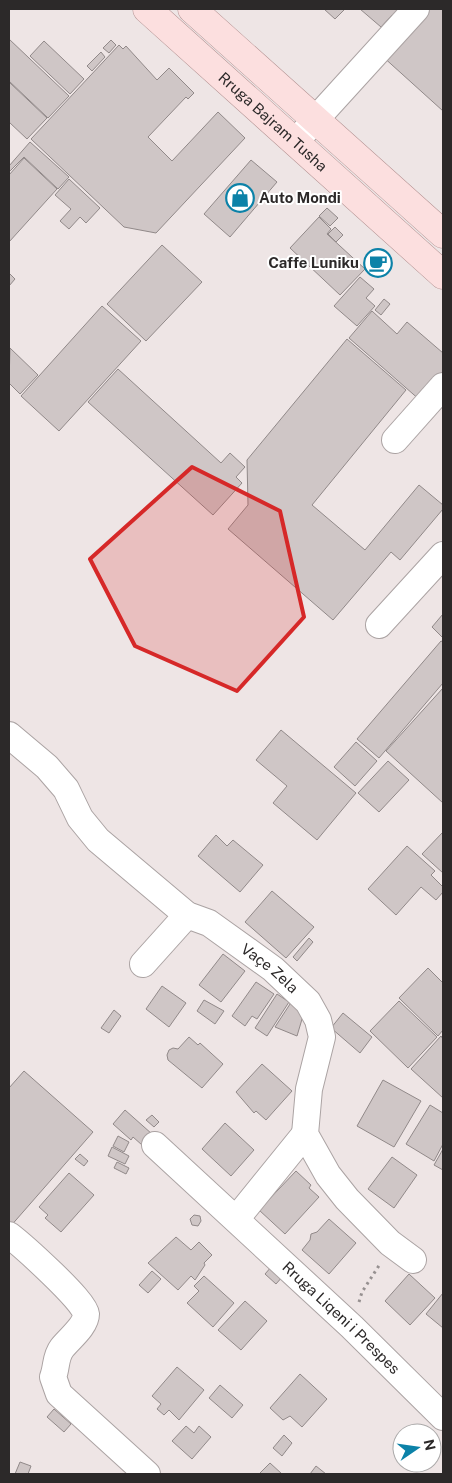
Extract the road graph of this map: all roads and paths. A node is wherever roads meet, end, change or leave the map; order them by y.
1 (146, 9) edge
2 (192, 9) edge
3 (416, 9) edge
4 (315, 119) junction
5 (295, 142) junction
6 (443, 234) edge
7 (443, 275) edge
8 (443, 386) edge
9 (395, 440) dead end
10 (443, 554) edge
11 (379, 625) dead end
12 (9, 735) edge
13 (187, 915) junction
14 (143, 964) dead end
15 (305, 1134) junction
16 (155, 1145) dead end
17 (237, 1218) junction
18 (9, 1235) edge
19 (404, 1253) joint
20 (352, 1327) junction
21 (443, 1417) edge
22 (147, 1474) edge

1 - 5 main road, Rruga Bajram Tusha
2 - 4 main road, Rruga Bajram Tusha
3 - 4 street
4 - 5 street
4 - 6 main road, Rruga Bajram Tusha
5 - 7 main road, Rruga Bajram Tusha
8 - 9 street
10 - 11 street
12 - 13 street, Vaçe Zela
13 - 14 street
13 - 15 street, Vaçe Zela
15 - 17 street
15 - 19 street
16 - 17 street, Rruga Liqeni i Prespes
17 - 20 street, Rruga Liqeni i Prespes
18 - 22 street
19 - 20 path
20 - 21 street, Rruga Liqeni i Prespes

